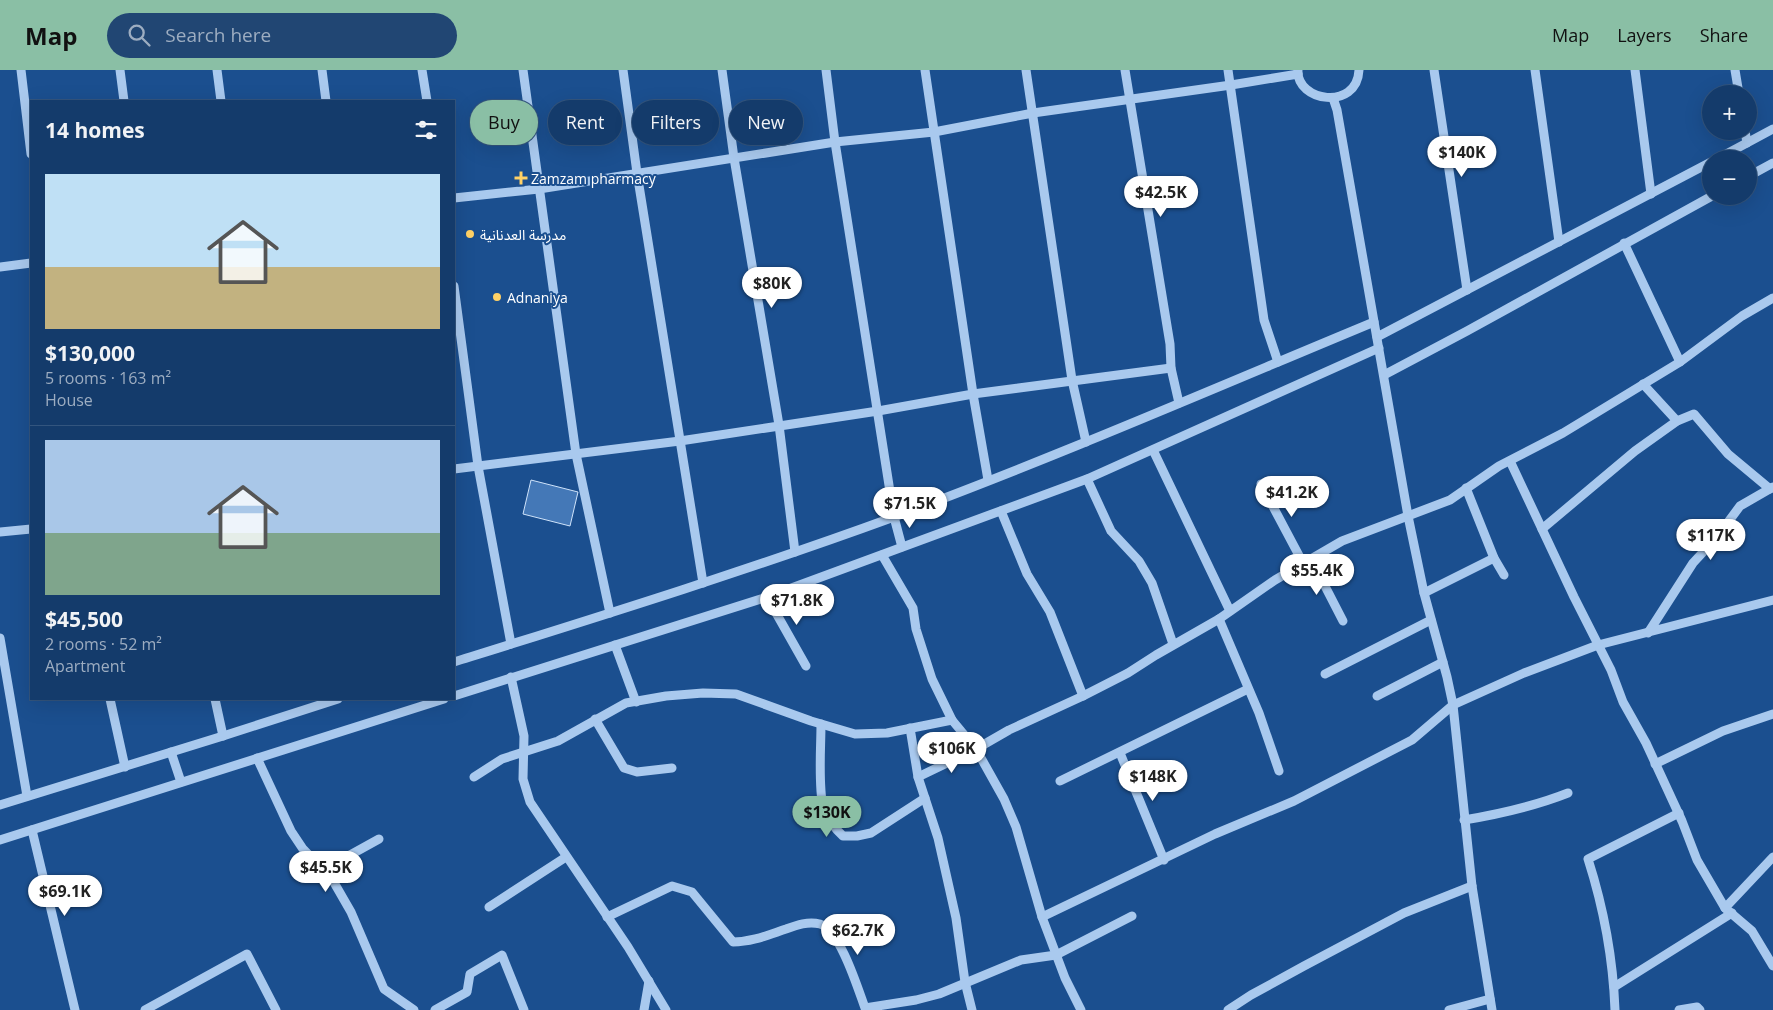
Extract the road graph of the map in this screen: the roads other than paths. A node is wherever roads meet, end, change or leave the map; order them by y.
1 (21, 70) edge
2 (120, 70) edge
3 (216, 70) edge
4 (322, 70) edge
5 (422, 70) edge
6 (523, 70) edge
7 (623, 70) edge
8 (722, 70) edge
9 (826, 70) edge
10 (925, 70) edge
11 (1026, 70) edge
12 (1125, 70) edge
13 (1228, 70) edge
14 (1359, 70) edge
15 (1434, 70) edge
16 (1535, 70) edge
17 (1635, 70) edge
18 (1735, 70) edge
19 (1298, 72) edge
20 (1231, 85) junction
21 (1738, 85) edge
22 (1333, 98) junction
23 (124, 100) edge
24 (222, 100) edge
25 (326, 100) edge
26 (427, 100) edge
27 (1130, 100) junction
28 (1033, 113) junction
29 (1773, 129) edge
30 (934, 132) junction
31 (1746, 140) edge
32 (835, 142) junction
33 (1747, 143) junction
34 (30, 146) edge
35 (1734, 150) edge
36 (734, 158) junction
37 (1773, 163) edge
38 (1702, 167) edge
39 (1757, 172) edge
40 (637, 173) junction
41 (539, 188) junction
42 (1651, 194) junction
43 (455, 198) edge
44 (1702, 201) edge
45 (1559, 242) junction
46 (1624, 243) junction
47 (30, 263) edge
48 (0, 267) edge
49 (1467, 290) junction
50 (455, 294) edge
51 (1771, 299) edge
52 (1773, 310) edge
53 (1374, 322) junction
54 (1377, 337) junction
55 (1379, 348) junction
56 (1278, 362) junction
57 (1680, 362) junction
58 (1171, 368) junction
59 (1384, 374) junction
60 (1072, 380) junction
61 (1643, 384) junction
62 (973, 394) junction
63 (1179, 403) junction
64 (878, 411) junction
65 (1677, 421) junction
66 (779, 425) junction
67 (680, 441) junction
68 (1086, 442) junction
69 (1153, 450) junction
70 (576, 454) junction
71 (1510, 461) junction
72 (478, 466) junction
73 (455, 468) edge
74 (988, 480) junction
75 (1086, 480) junction
76 (1261, 484) dead end
77 (1466, 488) junction
78 (1772, 488) edge
79 (1001, 511) junction
80 (1408, 516) junction
81 (894, 517) junction
82 (30, 529) edge
83 (1542, 529) junction
84 (0, 532) edge
85 (902, 547) junction
86 (796, 552) junction
87 (882, 555) junction
88 (1494, 558) junction
89 (1307, 561) junction
90 (1504, 575) dead end
91 (703, 583) junction
92 (1424, 593) junction
93 (767, 597) junction
94 (1773, 600) edge
95 (1230, 611) junction
96 (610, 613) junction
97 (1219, 618) junction
98 (1431, 620) junction
99 (1343, 621) dead end
100 (1648, 633) junction
101 (0, 638) edge
102 (511, 644) junction
103 (1173, 644) junction
104 (615, 645) junction
105 (1598, 645) junction
106 (455, 662) edge
107 (1443, 662) junction
108 (806, 666) dead end
109 (1325, 674) dead end
110 (512, 677) junction
111 (1248, 689) junction
112 (455, 696) edge
113 (1083, 696) junction
114 (1377, 696) dead end
115 (110, 700) edge
116 (215, 700) edge
117 (332, 700) edge
118 (441, 700) edge
119 (636, 702) junction
120 (312, 703) edge
121 (1453, 705) junction
122 (1773, 714) edge
123 (595, 719) junction
124 (952, 720) junction
125 (821, 724) junction
126 (910, 728) junction
127 (223, 736) junction
128 (976, 749) junction
129 (524, 751) junction
130 (172, 752) junction
131 (1120, 752) junction
132 (257, 758) junction
133 (1656, 764) junction
134 (125, 767) junction
135 (672, 768) dead end
136 (1279, 771) dead end
137 (474, 777) dead end
138 (918, 777) junction
139 (1060, 781) dead end
140 (181, 782) junction
141 (1568, 793) dead end
142 (27, 796) junction
143 (925, 798) junction
144 (0, 805) edge
145 (1678, 813) junction
146 (1464, 820) junction
147 (32, 830) junction
148 (379, 839) dead end
149 (0, 840) edge
150 (566, 857) junction
151 (1773, 857) edge
152 (1164, 860) junction
153 (323, 870) junction
154 (1472, 886) junction
155 (489, 907) dead end
156 (1728, 910) junction
157 (1132, 916) dead end
158 (607, 917) junction
159 (1042, 917) junction
160 (1056, 954) junction
161 (1773, 966) edge
162 (648, 981) junction
163 (964, 982) junction
164 (1614, 987) junction
165 (1490, 999) junction
166 (863, 1009) edge
167 (75, 1010) edge
168 (144, 1010) edge
169 (276, 1010) edge
170 (414, 1010) edge
171 (435, 1010) edge
172 (524, 1010) edge
173 (644, 1010) edge
174 (666, 1010) edge
175 (972, 1010) edge
176 (1081, 1010) edge
177 (1228, 1010) edge
178 (1449, 1010) edge
179 (1492, 1010) edge
180 (1615, 1010) edge
181 (1679, 1010) edge
182 (1700, 1010) edge

1 - 34 street
2 - 23 street
3 - 24 street
4 - 25 street
5 - 26 street
6 - 41 street
7 - 40 street
8 - 36 street
9 - 32 street
10 - 30 street
11 - 28 street
12 - 27 street
13 - 20 street
14 - 22 street
15 - 49 street
16 - 45 street
17 - 42 street
18 - 21 street
19 - 20 street
19 - 22 street
20 - 27 street
20 - 56 street
22 - 53 street
27 - 28 street
27 - 58 street
28 - 30 street
28 - 60 street
29 - 33 street
30 - 32 street
30 - 62 street
31 - 33 street
32 - 36 street
32 - 64 street
33 - 35 street
36 - 40 street
36 - 66 street
37 - 39 street
38 - 42 street
40 - 41 street
40 - 67 street
41 - 43 street
41 - 70 street
42 - 45 street
44 - 46 street
45 - 49 street
46 - 57 street
46 - 59 street
47 - 48 street
49 - 54 street
50 - 72 street
51 - 52 street
51 - 57 street
53 - 54 street
53 - 56 street
54 - 55 street
55 - 59 street
55 - 69 street
56 - 63 street
57 - 61 street
58 - 60 street
58 - 63 street
59 - 80 street
60 - 62 street
60 - 68 street
61 - 65 street
61 - 71 street
62 - 64 street
62 - 74 street
63 - 68 street
64 - 66 street
64 - 81 street
65 - 78 street
65 - 83 street
66 - 67 street
66 - 86 street
67 - 70 street
67 - 91 street
68 - 74 street
69 - 75 street
69 - 95 street
70 - 72 street
70 - 96 street
71 - 77 street
71 - 83 street
72 - 73 street
72 - 102 street
74 - 81 street
75 - 79 street
75 - 103 street
76 - 89 street
77 - 80 street
77 - 88 street
78 - 100 street
79 - 85 street
79 - 113 street
80 - 89 street
80 - 92 street
81 - 85 street
81 - 86 street
82 - 84 street
83 - 105 street
85 - 87 street
86 - 91 street
87 - 93 street
87 - 124 street
88 - 90 street
88 - 92 street
89 - 95 street
89 - 99 street
91 - 96 street
92 - 98 street
93 - 104 street
93 - 108 street
94 - 100 street
95 - 97 street
96 - 102 street
97 - 103 street
97 - 111 street
98 - 107 street
98 - 109 street
100 - 105 street
101 - 142 street
102 - 106 street
103 - 113 street
104 - 110 street
104 - 119 street
105 - 121 street
105 - 133 street
107 - 114 street
107 - 121 street
110 - 112 street
110 - 129 street
111 - 131 street
111 - 136 street
113 - 128 street
115 - 134 street
116 - 127 street
117 - 120 street
118 - 132 street
119 - 123 street
119 - 125 street
120 - 127 street
121 - 146 street
121 - 152 street
122 - 133 street
123 - 129 street
123 - 135 street
124 - 126 street
124 - 128 street
125 - 126 street
125 - 143 street
126 - 138 street
127 - 130 street
128 - 138 street
128 - 159 street
129 - 137 street
129 - 150 street
130 - 134 street
130 - 140 street
131 - 139 street
131 - 152 street
132 - 140 street
132 - 153 street
133 - 145 street
134 - 142 street
138 - 143 street
140 - 147 street
141 - 146 street
142 - 144 street
143 - 163 street
145 - 156 street
145 - 164 street
146 - 154 street
147 - 149 street
147 - 167 street
148 - 153 street
150 - 155 street
150 - 158 street
151 - 156 street
152 - 159 street
153 - 170 street
154 - 165 street
154 - 177 street
156 - 161 street
156 - 164 street
157 - 160 street
158 - 162 street
158 - 166 street
159 - 160 street
160 - 163 street
160 - 176 street
162 - 173 street
162 - 174 street
163 - 166 street
163 - 175 street
164 - 180 street
165 - 178 street
165 - 179 street
168 - 169 street
171 - 172 street
181 - 182 street

